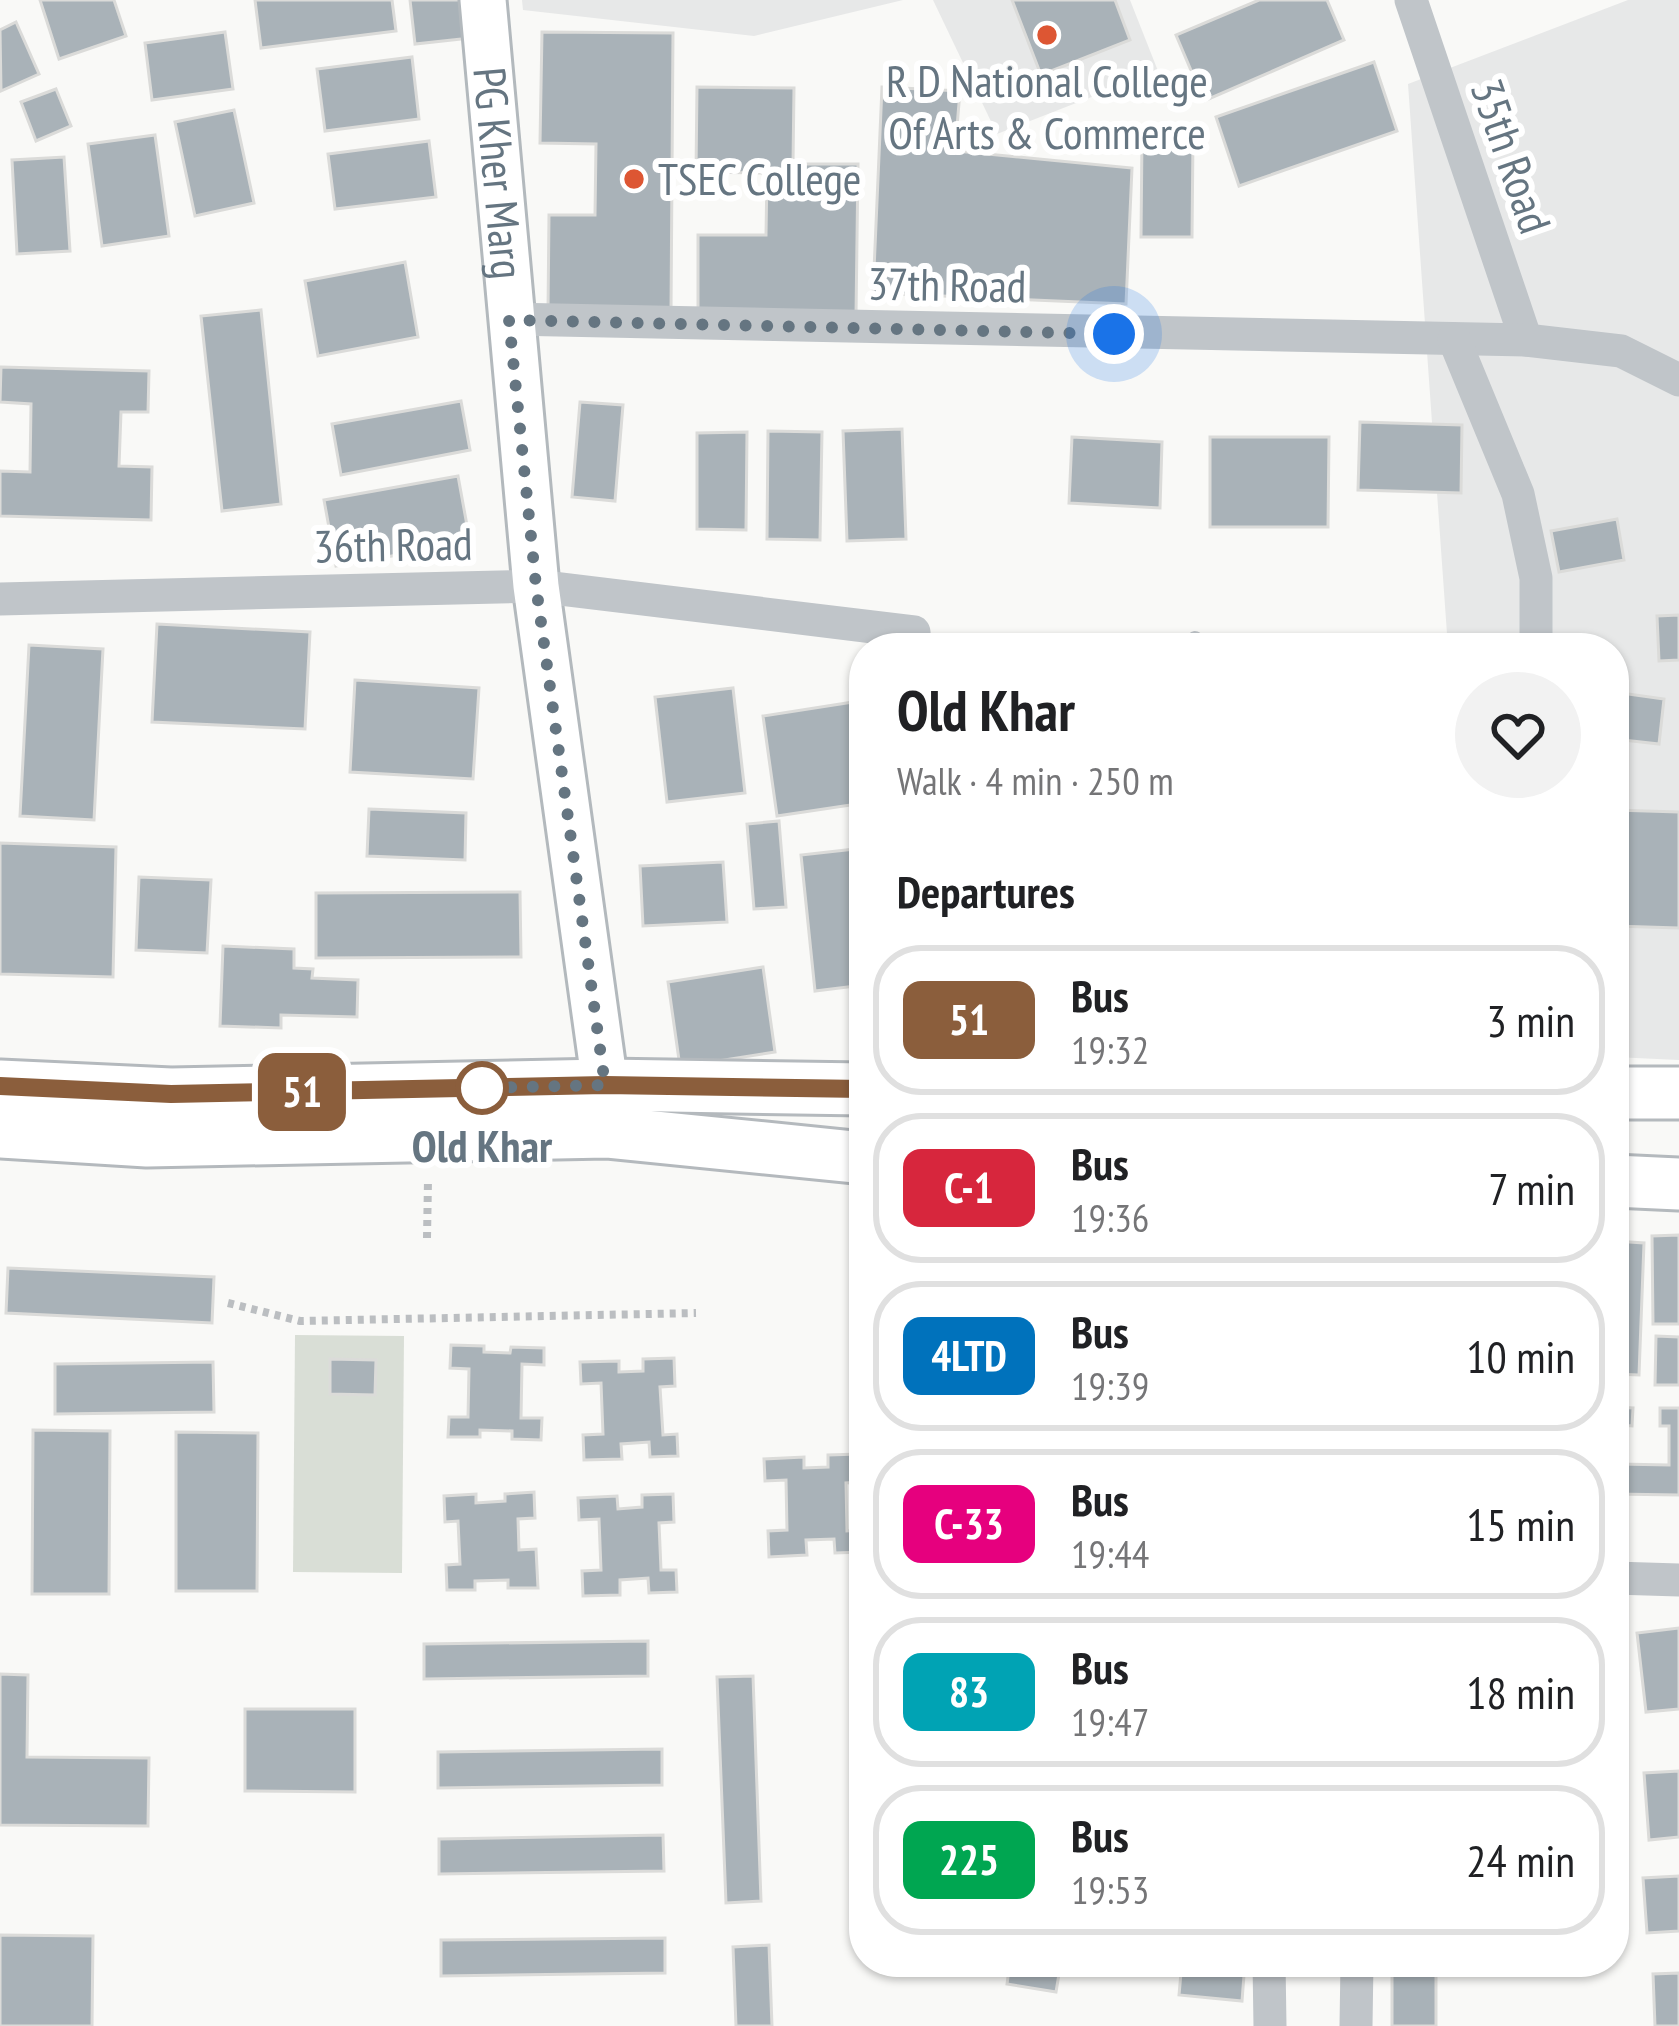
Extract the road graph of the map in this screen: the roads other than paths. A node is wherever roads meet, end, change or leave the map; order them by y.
1 (483, 0) edge
2 (1411, 0) edge
3 (509, 320) junction
4 (1454, 339) junction
5 (1526, 340) junction
6 (1679, 380) edge
7 (536, 586) junction
8 (0, 599) edge
9 (914, 633) edge
10 (1537, 633) edge
11 (0, 1086) edge
12 (849, 1090) edge
13 (1629, 1093) edge
14 (1679, 1093) edge
15 (606, 1109) junction
16 (0, 1132) edge
17 (849, 1156) edge
18 (1629, 1182) edge
19 (1679, 1184) edge
20 (1629, 1578) edge
21 (1679, 1580) edge
22 (1269, 1977) edge
23 (1357, 1977) edge
24 (1270, 2026) edge
25 (1356, 2026) edge

1 - 3 street, PG Kher Marg
2 - 5 street, 35th Road
3 - 4 street, 37th Road
3 - 7 street, PG Kher Marg
4 - 5 street, 37th Road
4 - 10 street
5 - 6 street, 37th Road
7 - 8 street, 36th Road
7 - 9 street, 36th Road
7 - 15 street, PG Kher Marg
11 - 15 main road
12 - 15 main road
13 - 14 main road
15 - 16 main road
15 - 17 main road
18 - 19 main road
20 - 21 street
22 - 24 street
23 - 25 street

